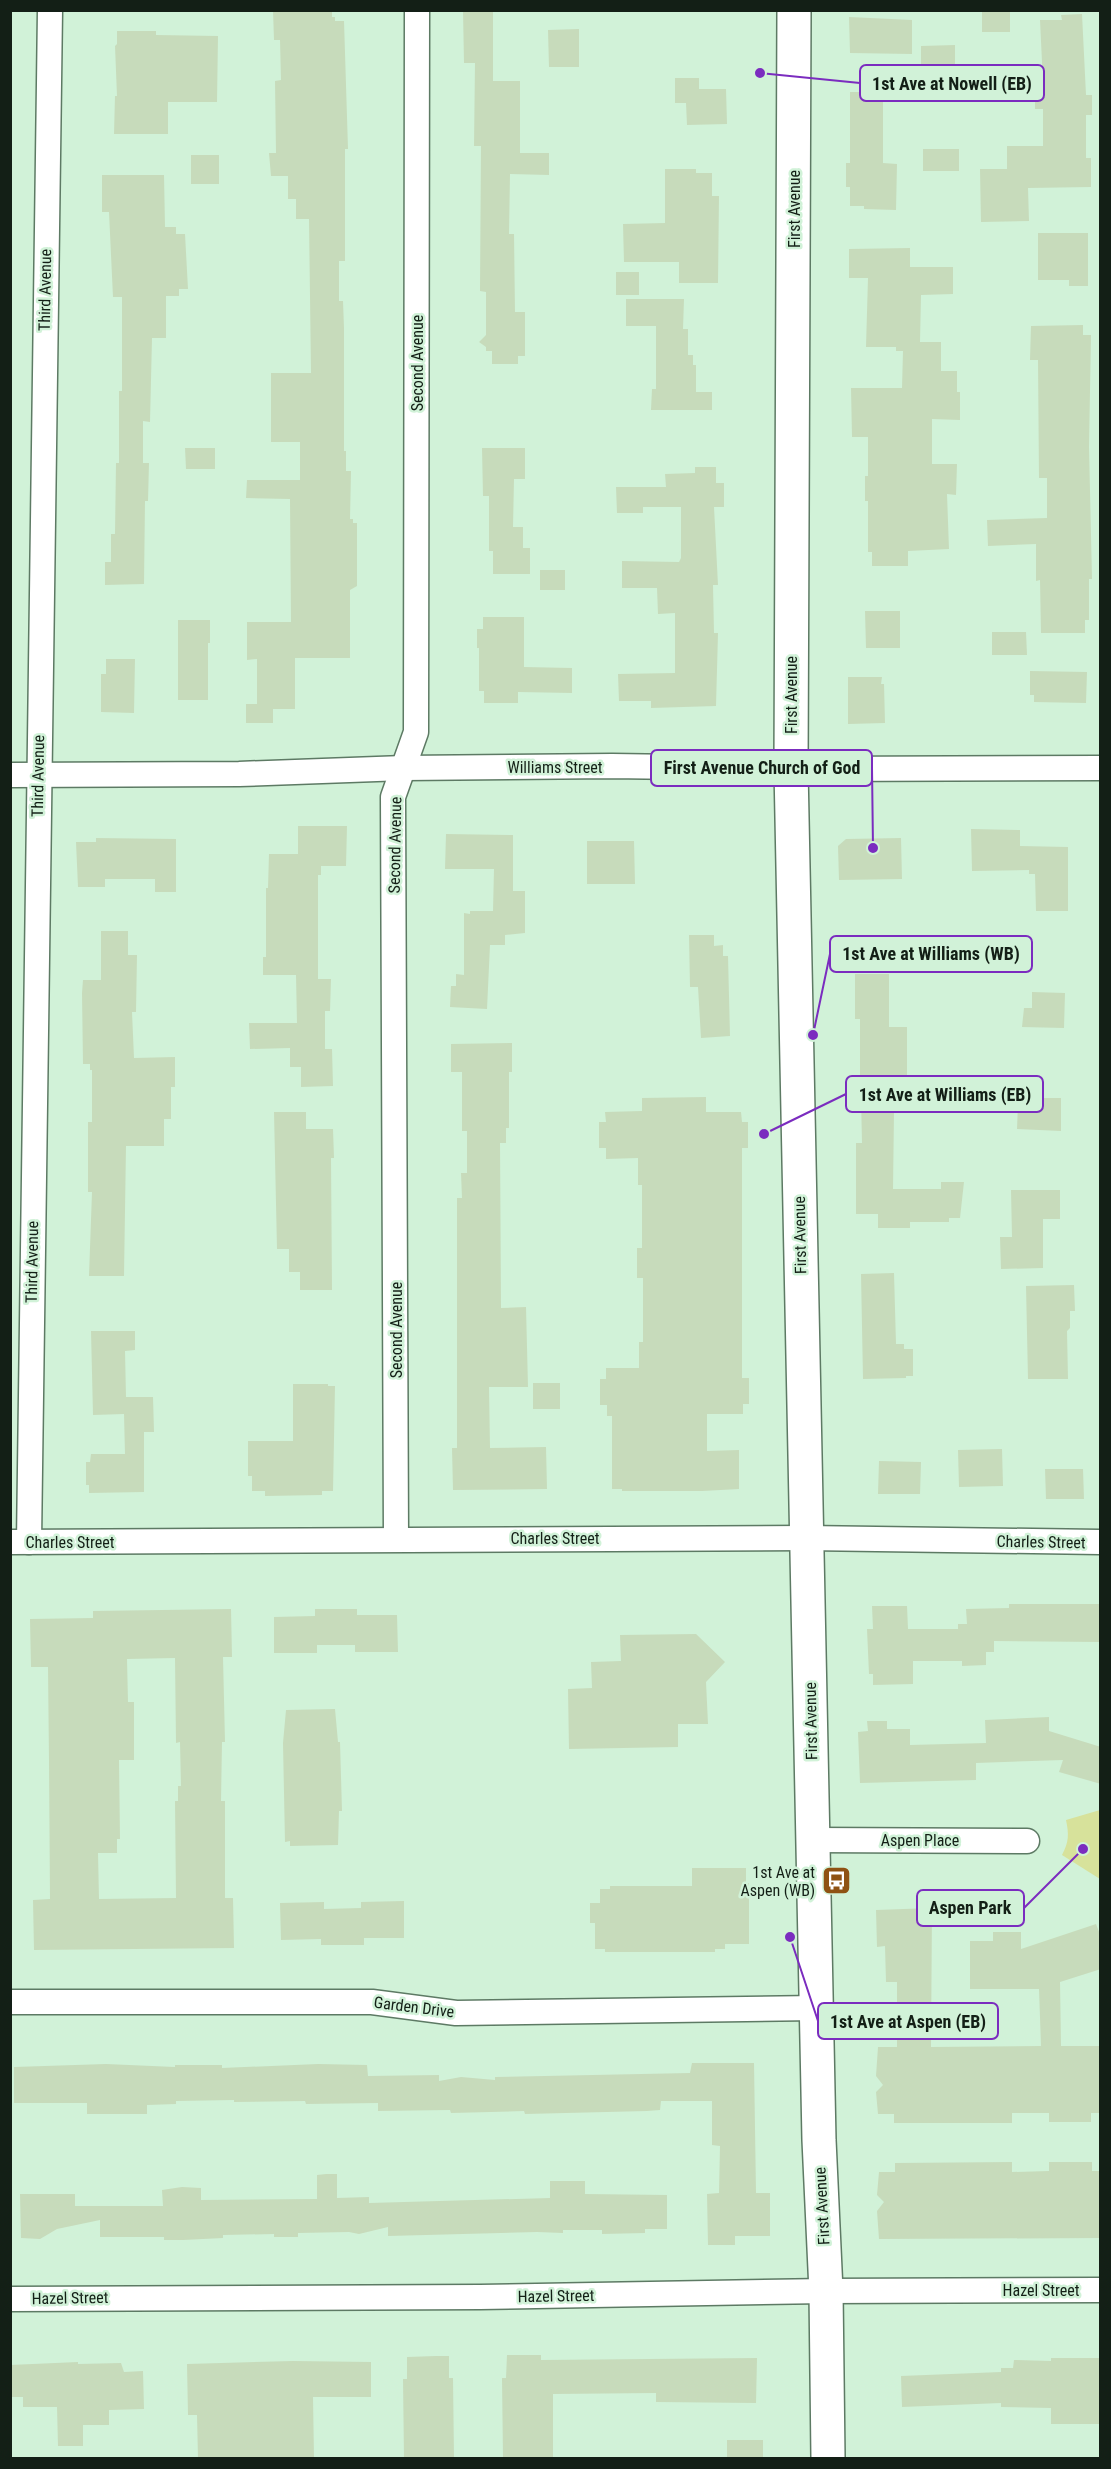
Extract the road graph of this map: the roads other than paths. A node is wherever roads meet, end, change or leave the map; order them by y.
1 (50, 10) edge
2 (417, 10) edge
3 (794, 10) edge
4 (404, 768) junction
5 (1101, 768) edge
6 (791, 769) junction
7 (10, 775) edge
8 (38, 775) junction
9 (806, 1538) junction
10 (396, 1539) junction
11 (20, 1542) edge
12 (1101, 1542) edge
13 (814, 1840) junction
14 (1027, 1841) dead end
15 (10, 2002) edge
16 (817, 2008) junction
17 (1101, 2290) edge
18 (826, 2291) junction
19 (10, 2299) edge
20 (828, 2458) edge

1 - 8 street, Third Avenue
2 - 4 street, Second Avenue
3 - 6 street, First Avenue
4 - 6 street, Williams Street
4 - 8 street, Williams Street
4 - 10 street, Second Avenue
5 - 6 street, Williams Street
6 - 9 street, First Avenue
7 - 8 street, Williams Street
8 - 11 street, Third Avenue
9 - 10 street, Charles Street
9 - 12 street, Charles Street
9 - 13 street, First Avenue
10 - 11 street, Charles Street
13 - 14 street, Aspen Place
13 - 16 street, First Avenue
15 - 16 street, Garden Drive
16 - 18 street, First Avenue
17 - 18 street, Hazel Street
18 - 19 street, Hazel Street
18 - 20 street, First Avenue

